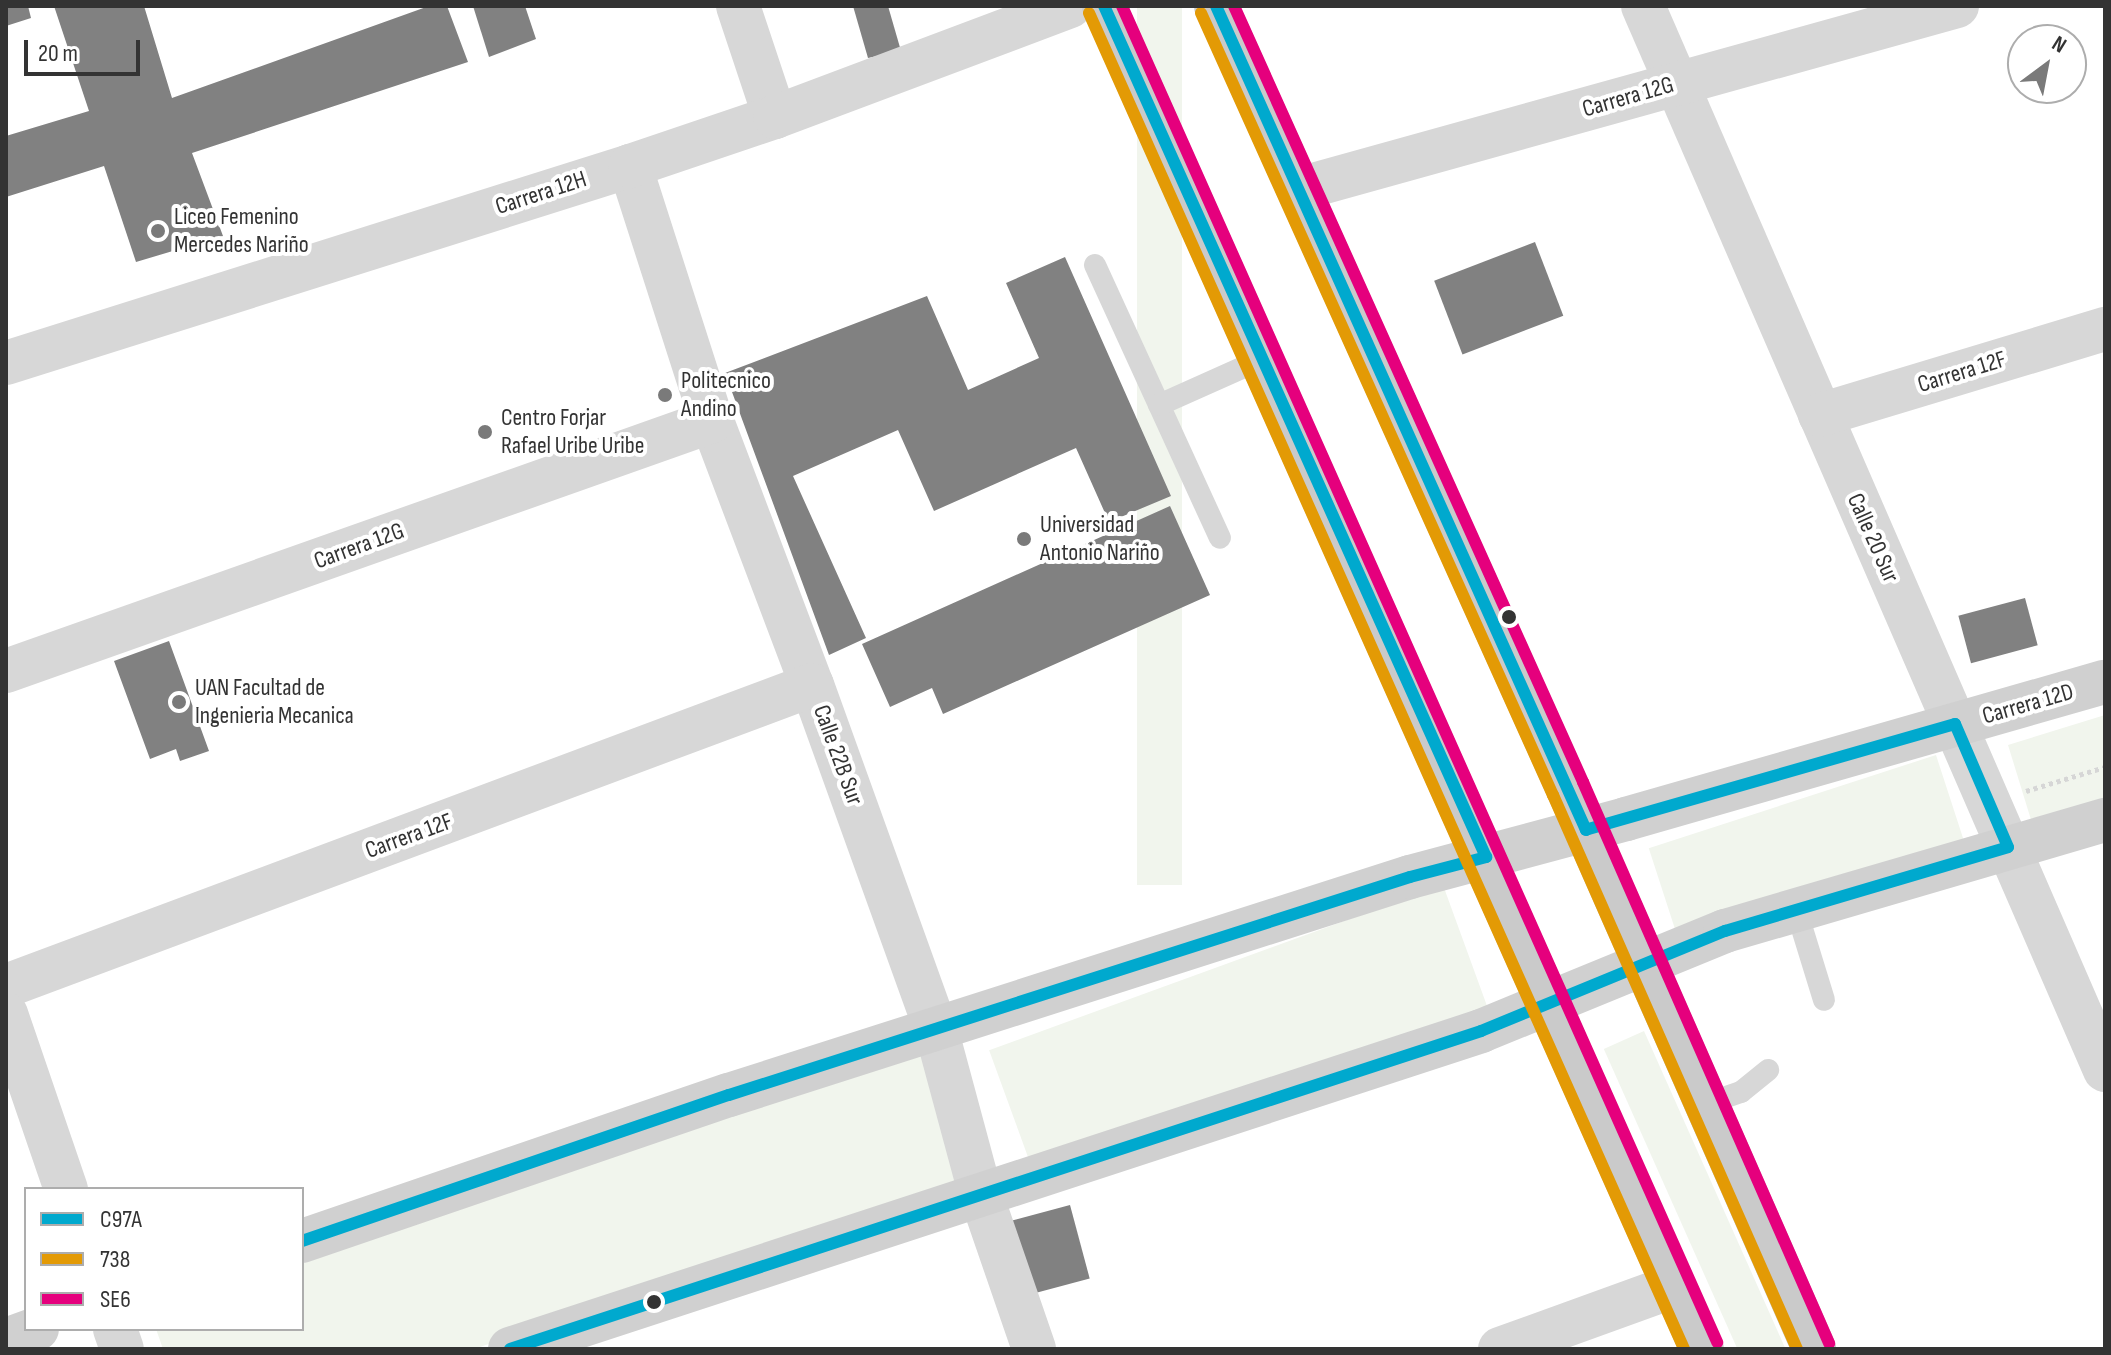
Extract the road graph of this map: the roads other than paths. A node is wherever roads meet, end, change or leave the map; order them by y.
1 (738, 6) edge
2 (1070, 6) edge
3 (1104, 6) edge
4 (1216, 6) edge
5 (1643, 6) edge
6 (1957, 6) edge
7 (1676, 84) junction
8 (775, 117) junction
9 (630, 166) junction
10 (1299, 189) junction
11 (1095, 265) dead end
12 (2105, 329) edge
13 (1262, 359) junction
14 (6, 363) edge
15 (1159, 405) junction
16 (1820, 415) junction
17 (712, 421) junction
18 (1220, 538) dead end
19 (6, 671) edge
20 (2105, 682) edge
21 (812, 685) junction
22 (1955, 724) junction
23 (2105, 820) edge
24 (1586, 830) junction
25 (2008, 847) junction
26 (1486, 857) junction
27 (1796, 909) junction
28 (1644, 964) junction
29 (6, 986) edge
30 (1824, 1000) dead end
31 (1550, 1003) junction
32 (6, 1014) edge
33 (936, 1029) junction
34 (1768, 1070) dead end
35 (2105, 1070) edge
36 (1706, 1104) junction
37 (65, 1187) edge
38 (980, 1192) junction
39 (304, 1240) edge
40 (1674, 1286) junction
41 (31, 1331) edge
42 (6, 1340) edge
43 (510, 1349) edge
44 (1034, 1349) edge
45 (1500, 1349) edge
46 (1702, 1349) edge
47 (1814, 1349) edge

1 - 8 street
2 - 8 street, Carrera 12H
3 - 13 main road
4 - 10 main road
5 - 7 street, Calle 20 Sur
6 - 7 street, Carrera 12G
7 - 10 street, Carrera 12G
7 - 16 street, Calle 20 Sur
8 - 9 street, Carrera 12H
9 - 14 street, Carrera 12H
9 - 17 street, Calle 22B Sur
10 - 24 main road
11 - 15 lane
12 - 16 street, Carrera 12F
13 - 15 lane
13 - 26 main road
15 - 18 lane
16 - 22 street, Calle 20 Sur
17 - 19 street, Carrera 12G
17 - 21 street, Calle 22B Sur
20 - 22 street, Carrera 12D
21 - 29 street, Carrera 12F
21 - 33 street, Calle 22B Sur
22 - 24 street, Carrera 12D
22 - 25 street, Calle 20 Sur
23 - 25 street
24 - 26 street, Carrera 12D
24 - 28 main road
25 - 27 street
25 - 35 street, Calle 20 Sur
26 - 31 main road
26 - 33 street, Carrera 12D
27 - 28 street
27 - 30 lane
28 - 31 street
28 - 36 main road
31 - 38 street
31 - 40 main road
32 - 37 street
33 - 38 street, Calle 22B Sur
33 - 39 street, Carrera 12D
34 - 36 lane
36 - 47 main road
38 - 43 street
38 - 44 street, Calle 22B Sur
40 - 45 street
40 - 46 main road
41 - 42 street

